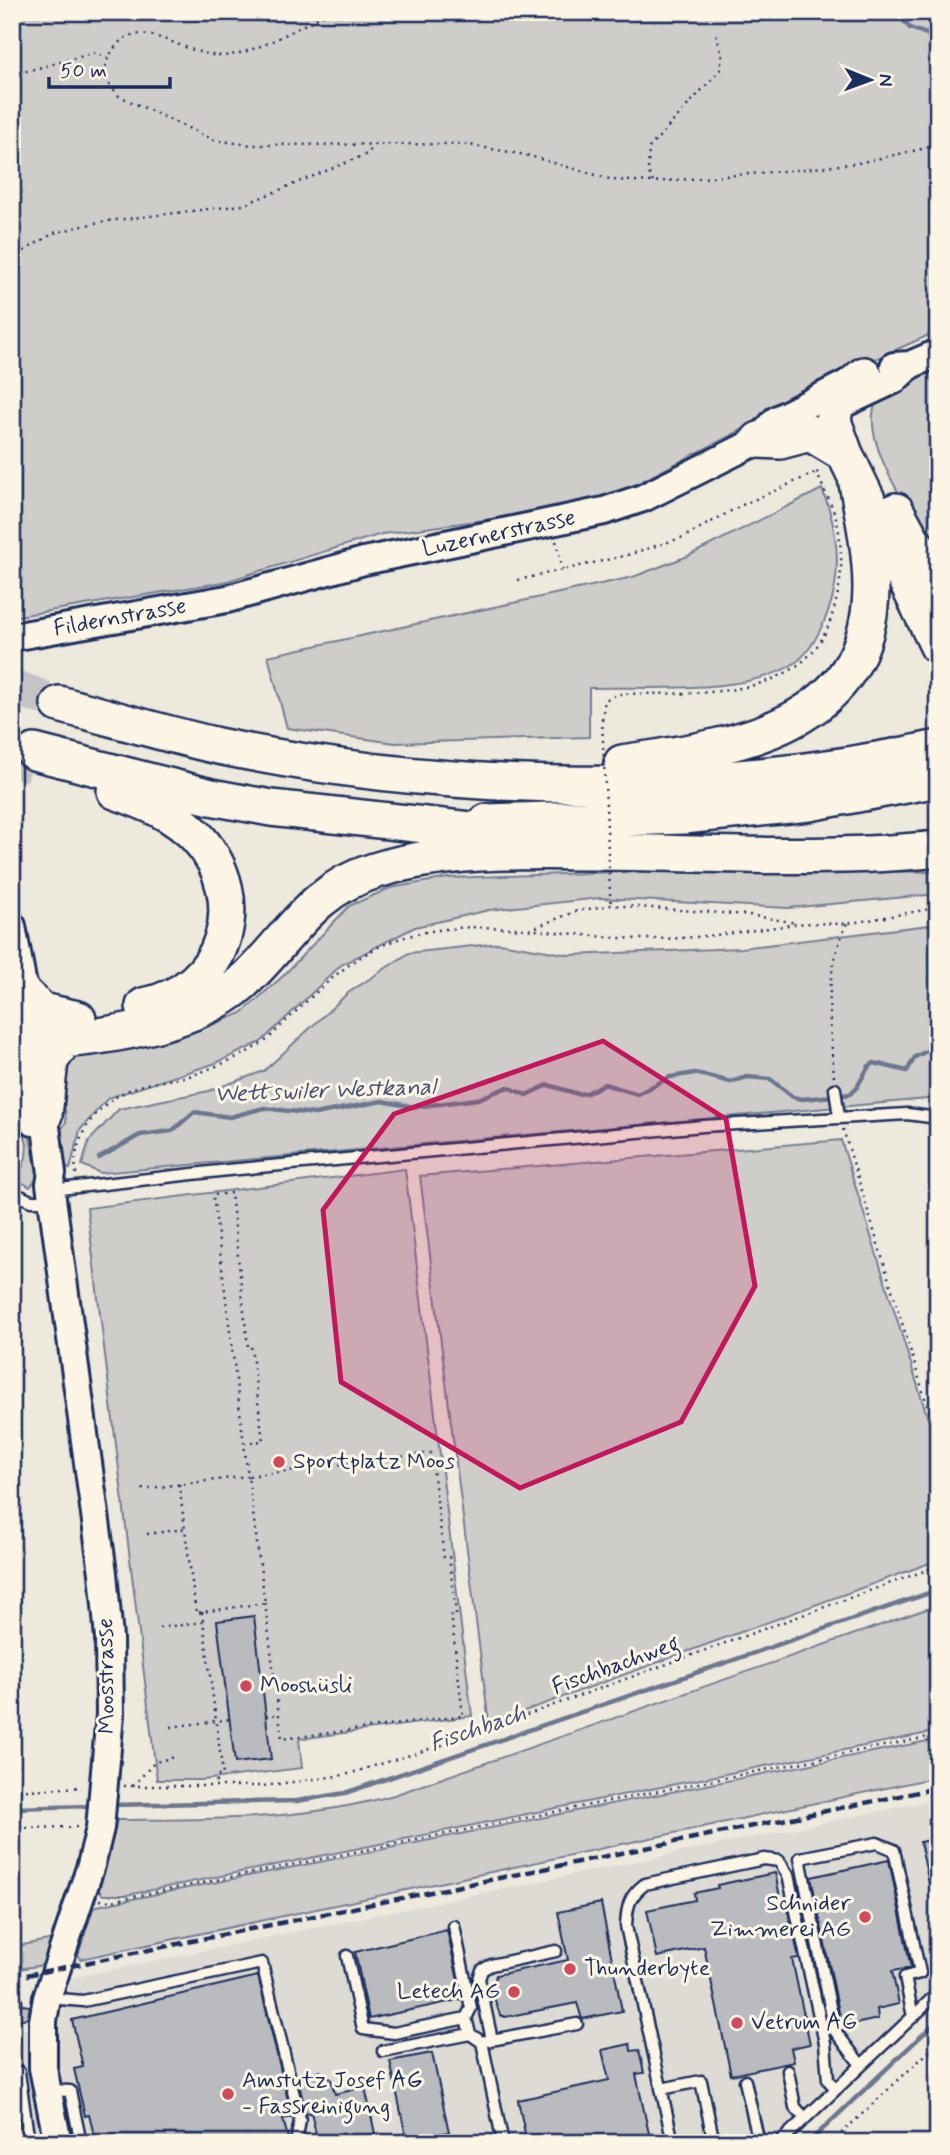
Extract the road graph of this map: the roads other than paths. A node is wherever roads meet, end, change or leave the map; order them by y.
1 (938, 353) edge
2 (872, 381) joint
3 (841, 424) junction
4 (759, 440) junction
5 (938, 572) edge
6 (227, 599) joint
7 (931, 632) edge
8 (14, 638) edge
9 (60, 704) tunnel mouth
10 (938, 748) edge
11 (433, 777) junction
12 (938, 779) edge
13 (414, 824) junction
14 (938, 839) edge
15 (938, 849) edge
16 (12, 926) edge
17 (37, 1025) edge
18 (835, 1089) road end
19 (44, 1115) joint
20 (839, 1117) junction
21 (938, 1118) edge
22 (12, 1192) edge
23 (51, 1192) junction
24 (454, 1926) dead end
25 (556, 1951) dead end
26 (347, 1956) dead end
27 (938, 1993) edge
28 (47, 1998) junction
29 (913, 2017) junction
30 (466, 2018) junction
31 (577, 2024) dead end
32 (470, 2034) junction
33 (487, 2041) junction
34 (383, 2051) dead end
35 (861, 2065) junction
36 (788, 2071) dead end
37 (19, 2072) dead end
38 (745, 2081) dead end
39 (661, 2089) junction
40 (836, 2089) junction
41 (46, 2090) junction
42 (805, 2118) junction
43 (29, 2143) edge
44 (58, 2143) edge
45 (81, 2143) edge
46 (296, 2143) edge
47 (503, 2143) edge
48 (673, 2143) edge
49 (714, 2143) edge
50 (759, 2143) edge
51 (779, 2143) edge

1 - 2 main road
2 - 3 highway
3 - 4 highway
3 - 4 main road, Luzernerstrasse
3 - 5 highway
3 - 7 highway
3 - 11 highway
4 - 6 main road, Luzernerstrasse
6 - 8 main road, Fildernstrasse
9 - 11 highway
10 - 11 highway
12 - 13 highway
13 - 14 highway
13 - 17 highway
15 - 17 highway
16 - 17 main road, Moosstrasse
17 - 19 highway
17 - 23 main road, Moosstrasse
18 - 20 lane
19 - 23 main road, Moosstrasse
20 - 21 lane
20 - 23 lane
22 - 23 lane
23 - 28 main road, Moosstrasse
24 - 30 lane
25 - 33 lane
26 - 30 lane
27 - 29 lane
28 - 41 main road, Moosstrasse
28 - 46 lane
29 - 35 lane
29 - 35 lane
30 - 32 lane
31 - 33 lane
32 - 33 lane
32 - 34 lane
33 - 47 lane
35 - 40 lane
36 - 42 lane
37 - 43 lane
38 - 50 lane
39 - 40 lane
39 - 48 lane
39 - 49 lane
40 - 42 lane
41 - 44 main road, Moosstrasse
41 - 45 lane
42 - 51 lane

